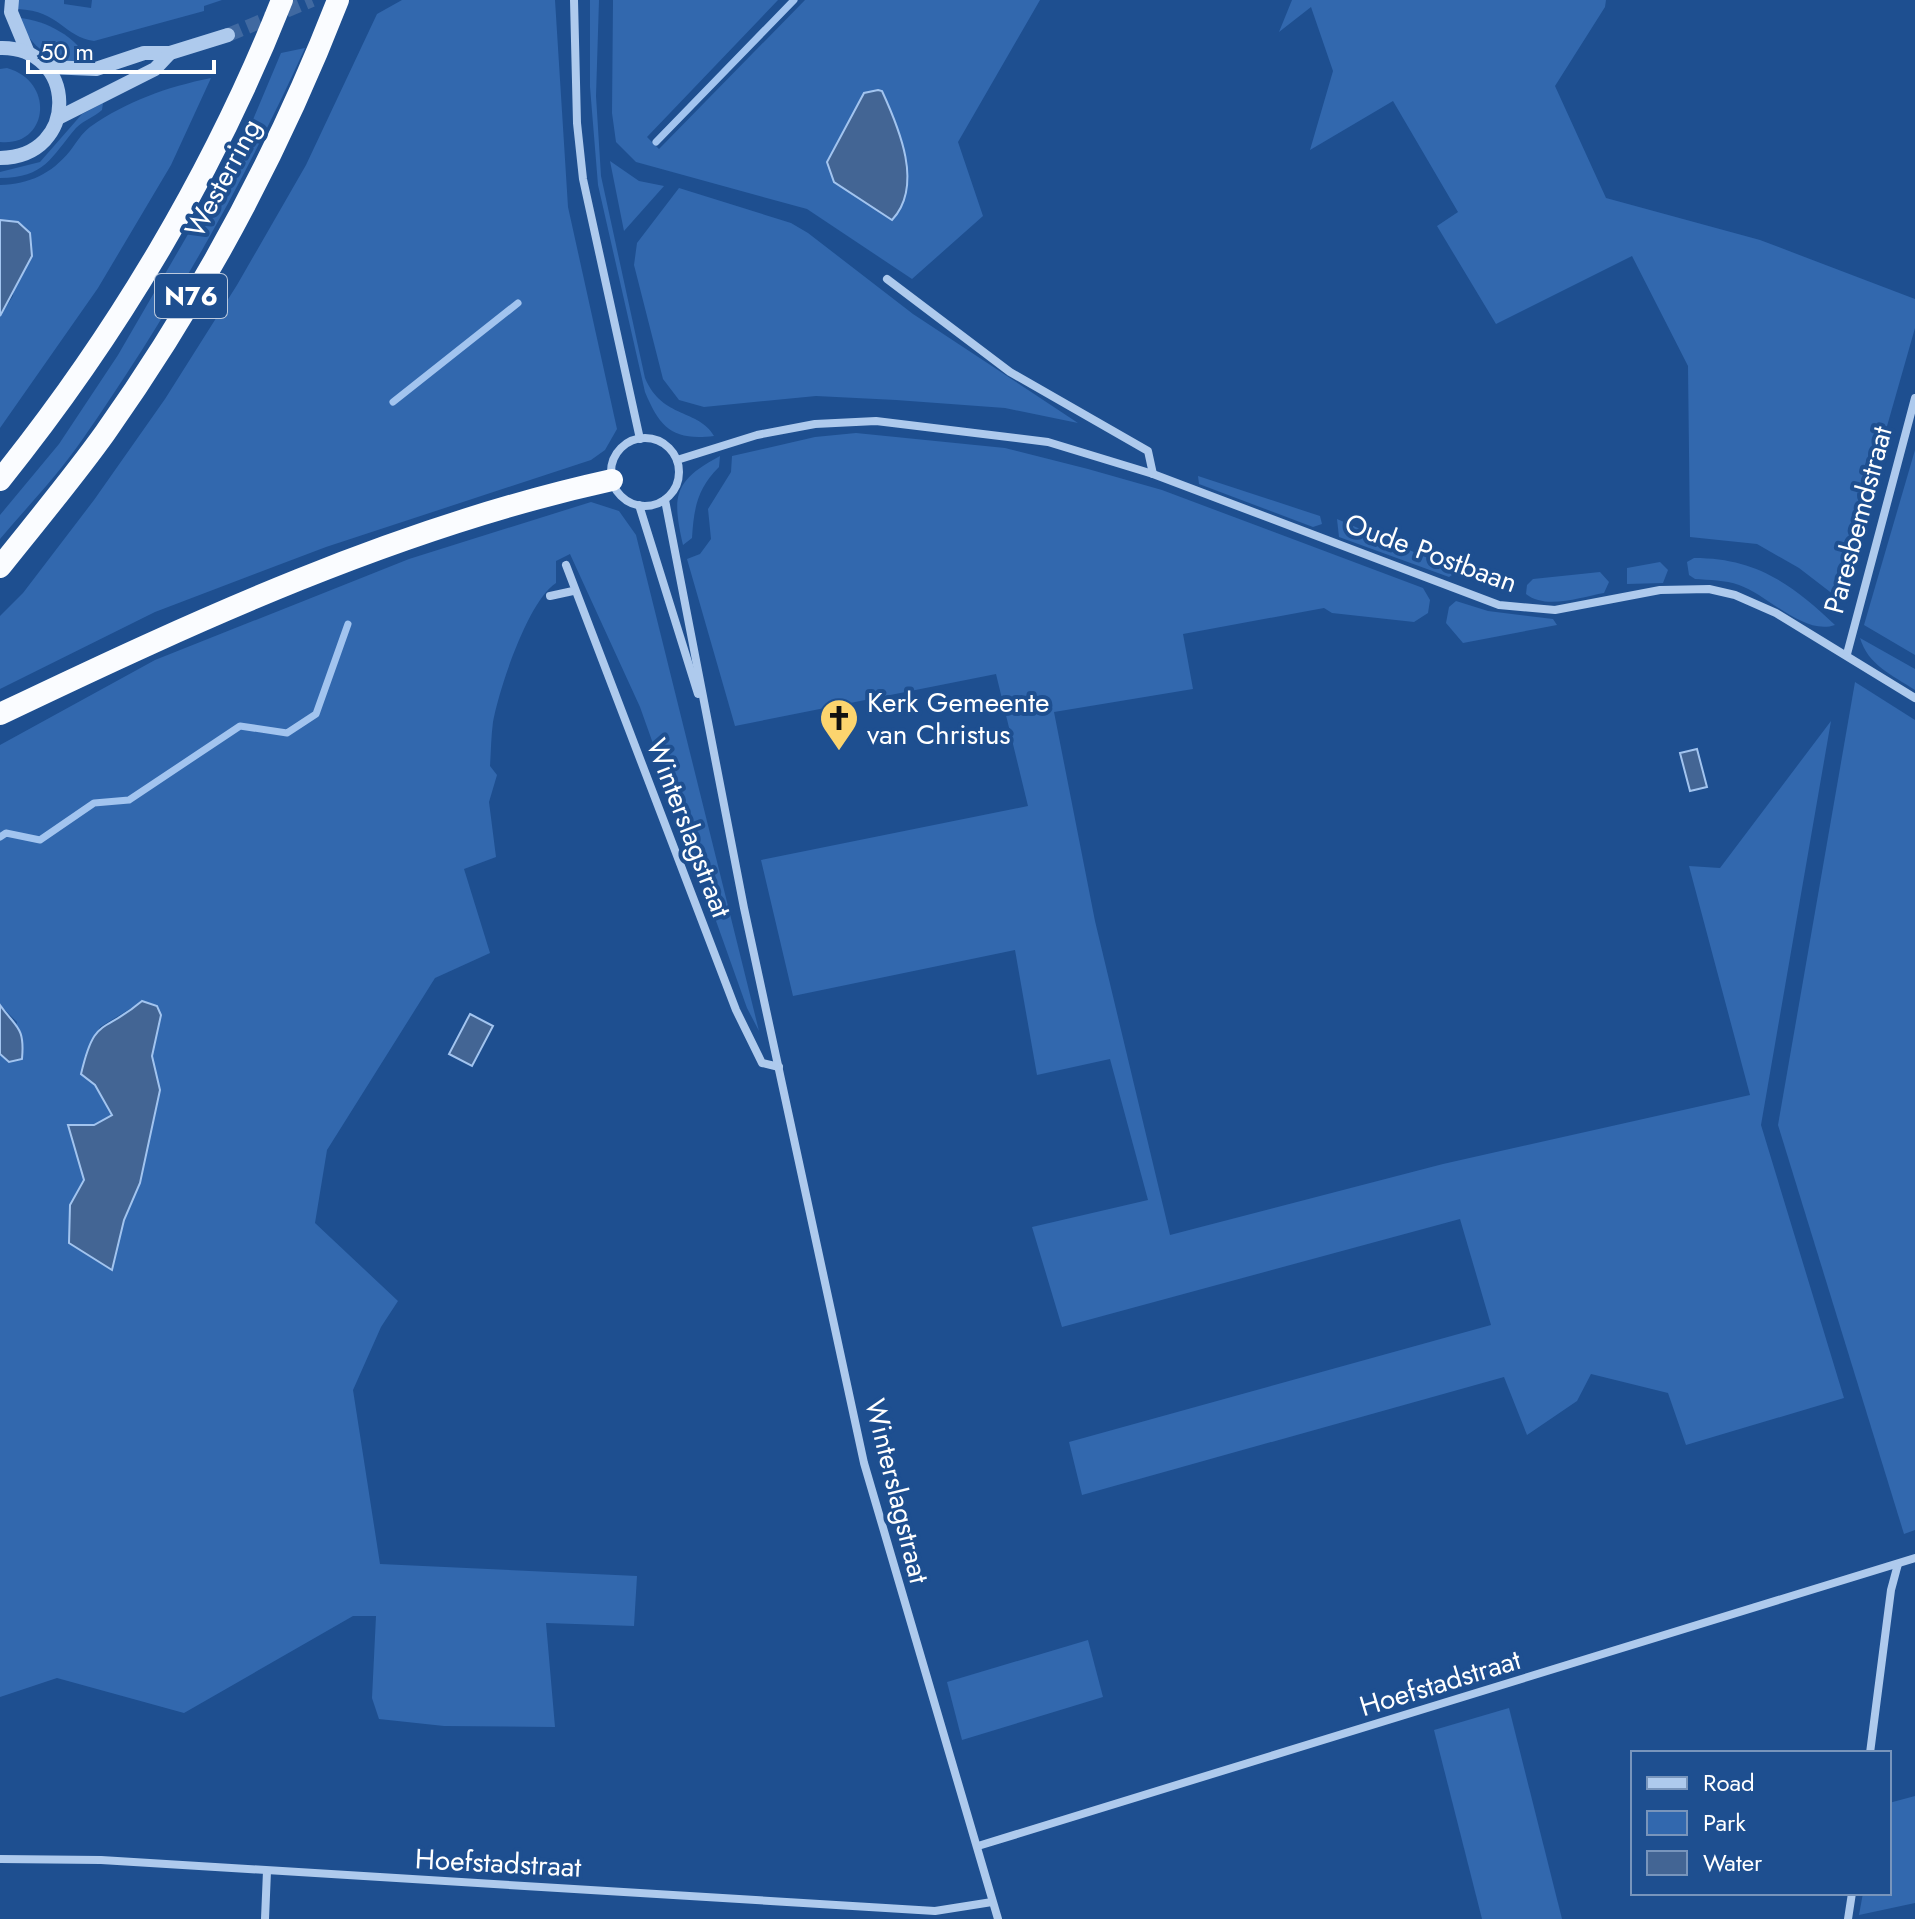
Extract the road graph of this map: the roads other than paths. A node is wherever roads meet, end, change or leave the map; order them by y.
1 (12, 0) edge
2 (282, 0) edge
3 (338, 0) edge
4 (574, 0) edge
5 (228, 35) tunnel mouth
6 (0, 48) edge
7 (28, 53) junction
8 (170, 53) junction
9 (47, 67) junction
10 (58, 118) junction
11 (0, 158) edge
12 (887, 279) dead end
13 (1915, 398) edge
14 (640, 439) junction
15 (677, 460) junction
16 (1153, 474) junction
17 (0, 480) edge
18 (612, 480) junction
19 (665, 500) junction
20 (639, 505) junction
21 (566, 565) dead end
22 (0, 567) edge
23 (573, 591) junction
24 (550, 596) dead end
25 (1847, 654) junction
26 (1915, 698) edge
27 (0, 714) edge
28 (710, 733) junction
29 (779, 1067) junction
30 (1915, 1558) edge
31 (1898, 1564) junction
32 (1870, 1751) edge
33 (978, 1846) junction
34 (0, 1859) edge
35 (267, 1871) junction
36 (1852, 1895) edge
37 (992, 1902) junction
38 (265, 1919) edge
39 (998, 1919) edge
40 (1848, 1919) edge

1 - 7 street
2 - 17 highway, Westerring / N76
3 - 22 highway, Westerring / N76
4 - 14 street
5 - 8 street
6 - 7 street
7 - 9 street
8 - 9 street
8 - 10 street
9 - 10 street
10 - 11 street
12 - 16 street
13 - 25 street, Paresbemdstraat
14 - 15 street
14 - 18 street
15 - 16 street, Oude Postbaan
15 - 19 street, Winterslagstraat
16 - 25 street, Oude Postbaan
18 - 20 street, Winterslagstraat
18 - 27 highway
19 - 20 street
19 - 28 street, Winterslagstraat
20 - 28 street, Winterslagstraat
21 - 23 street, Winterslagstraat
23 - 24 street
23 - 29 street, Winterslagstraat
25 - 26 street, Oude Postbaan
28 - 29 street, Winterslagstraat
29 - 33 street, Winterslagstraat
30 - 31 street, Hoefstadstraat
31 - 32 street
31 - 33 street, Hoefstadstraat
33 - 37 street, Winterslagstraat
34 - 35 street, Hoefstadstraat
35 - 37 street, Hoefstadstraat
35 - 38 street
36 - 40 street
37 - 39 street, Winterslagstraat

